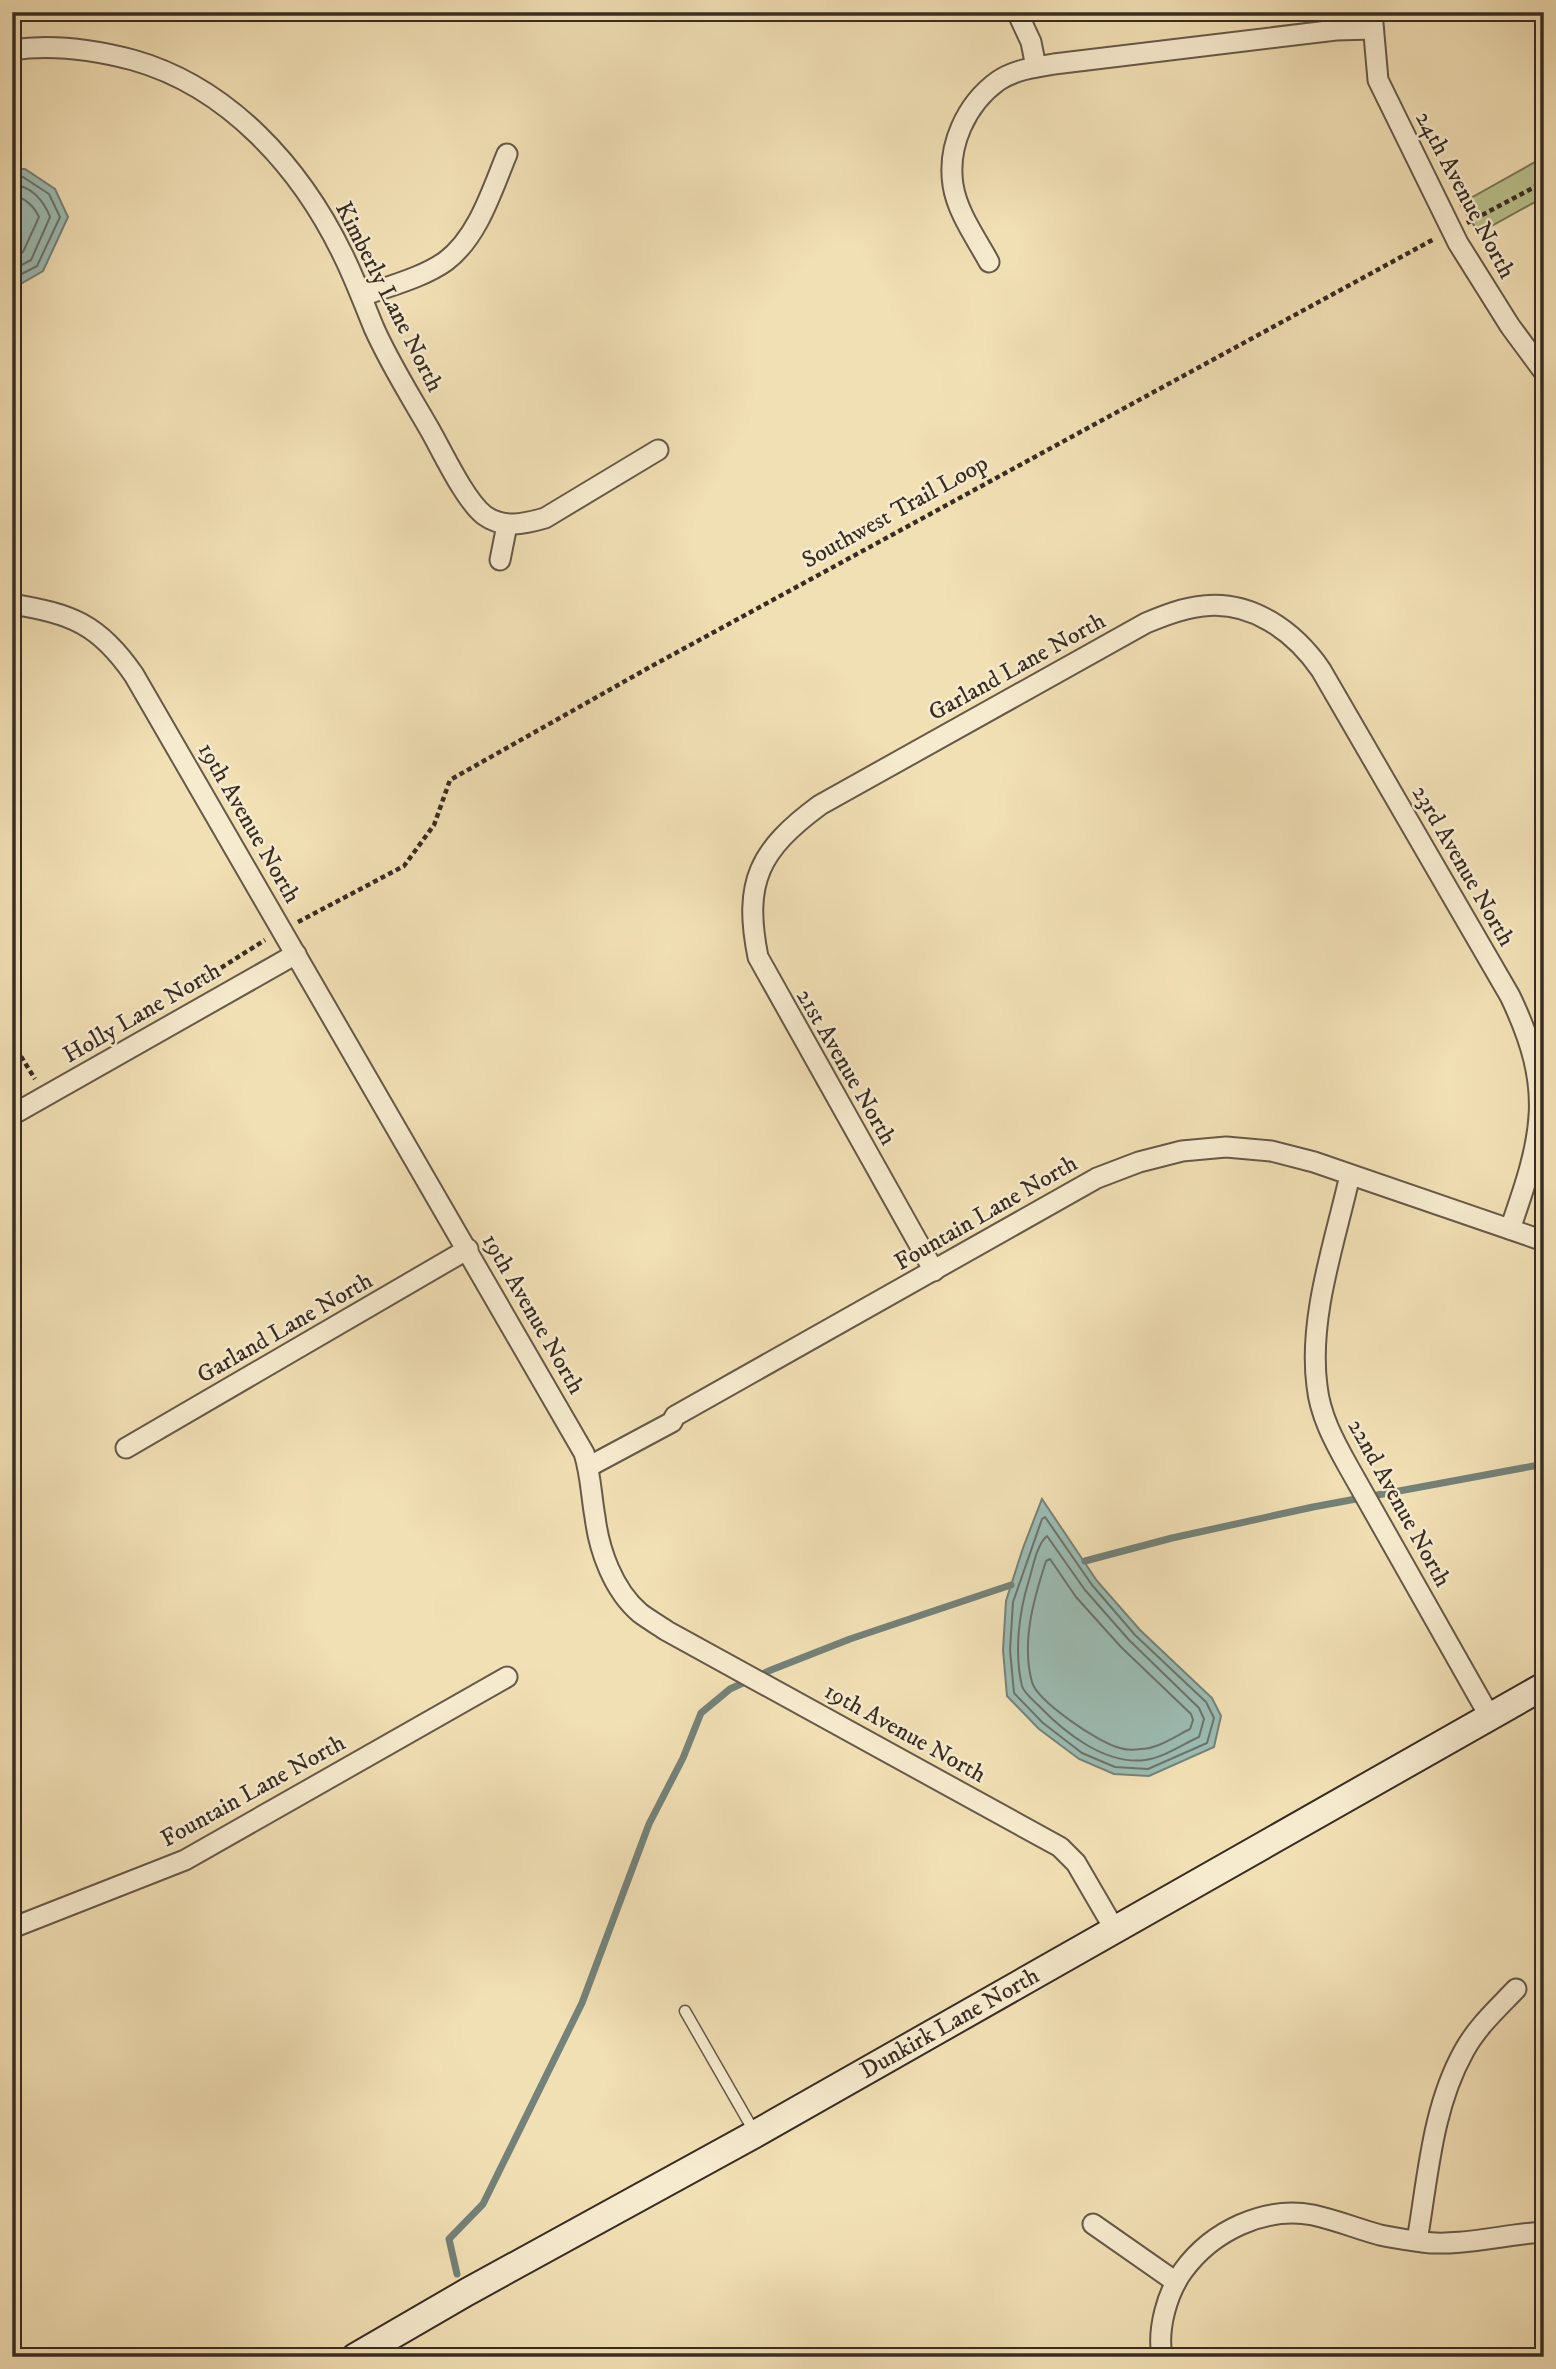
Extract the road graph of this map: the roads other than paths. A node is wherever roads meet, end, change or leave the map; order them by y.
1 (1017, 12) edge
2 (1372, 20) edge
3 (12, 50) edge
4 (1036, 67) junction
5 (507, 154) dead end
6 (989, 262) dead end
7 (362, 296) junction
8 (1544, 372) edge
9 (658, 450) dead end
10 (507, 525) junction
11 (500, 561) dead end
12 (12, 604) edge
13 (1321, 670) joint
14 (758, 876) joint
15 (296, 954) junction
16 (12, 1115) edge
17 (1350, 1175) junction
18 (1510, 1229) junction
19 (1544, 1241) edge
20 (468, 1249) junction
21 (934, 1271) junction
22 (126, 1447) dead end
23 (589, 1467) junction
24 (508, 1676) dead end
25 (1544, 1686) edge
26 (1490, 1717) junction
27 (12, 1928) edge
28 (1115, 1930) junction
29 (1516, 1989) dead end
30 (685, 2011) dead end
31 (755, 2134) junction
32 (1093, 2224) dead end
33 (1544, 2232) edge
34 (1417, 2241) junction
35 (1175, 2282) junction
36 (355, 2357) edge
37 (1162, 2357) edge

1 - 4 street
2 - 4 street
2 - 8 street, 24th Avenue North
3 - 7 street, Kimberly Lane North
4 - 6 street
5 - 7 street
7 - 10 street, Kimberly Lane North
9 - 10 street
10 - 11 street
12 - 15 street, 19th Avenue North
13 - 14 street, Garland Lane North
13 - 18 street, 23rd Avenue North
14 - 21 street, 21st Avenue North
15 - 16 street, Holly Lane North
15 - 20 street, 19th Avenue North
17 - 18 street, Fountain Lane North
17 - 21 street, Fountain Lane North
17 - 26 street, 22nd Avenue North
18 - 19 street
20 - 22 street, Garland Lane North
20 - 23 street, 19th Avenue North
21 - 23 street, Fountain Lane North
23 - 28 street, 19th Avenue North
24 - 27 street, Fountain Lane North
25 - 26 street, Dunkirk Lane North
26 - 28 street, Dunkirk Lane North
28 - 31 street, Dunkirk Lane North
29 - 34 street
30 - 31 lane
31 - 36 street, Dunkirk Lane North
32 - 35 street
33 - 34 street
34 - 35 street
35 - 37 street

